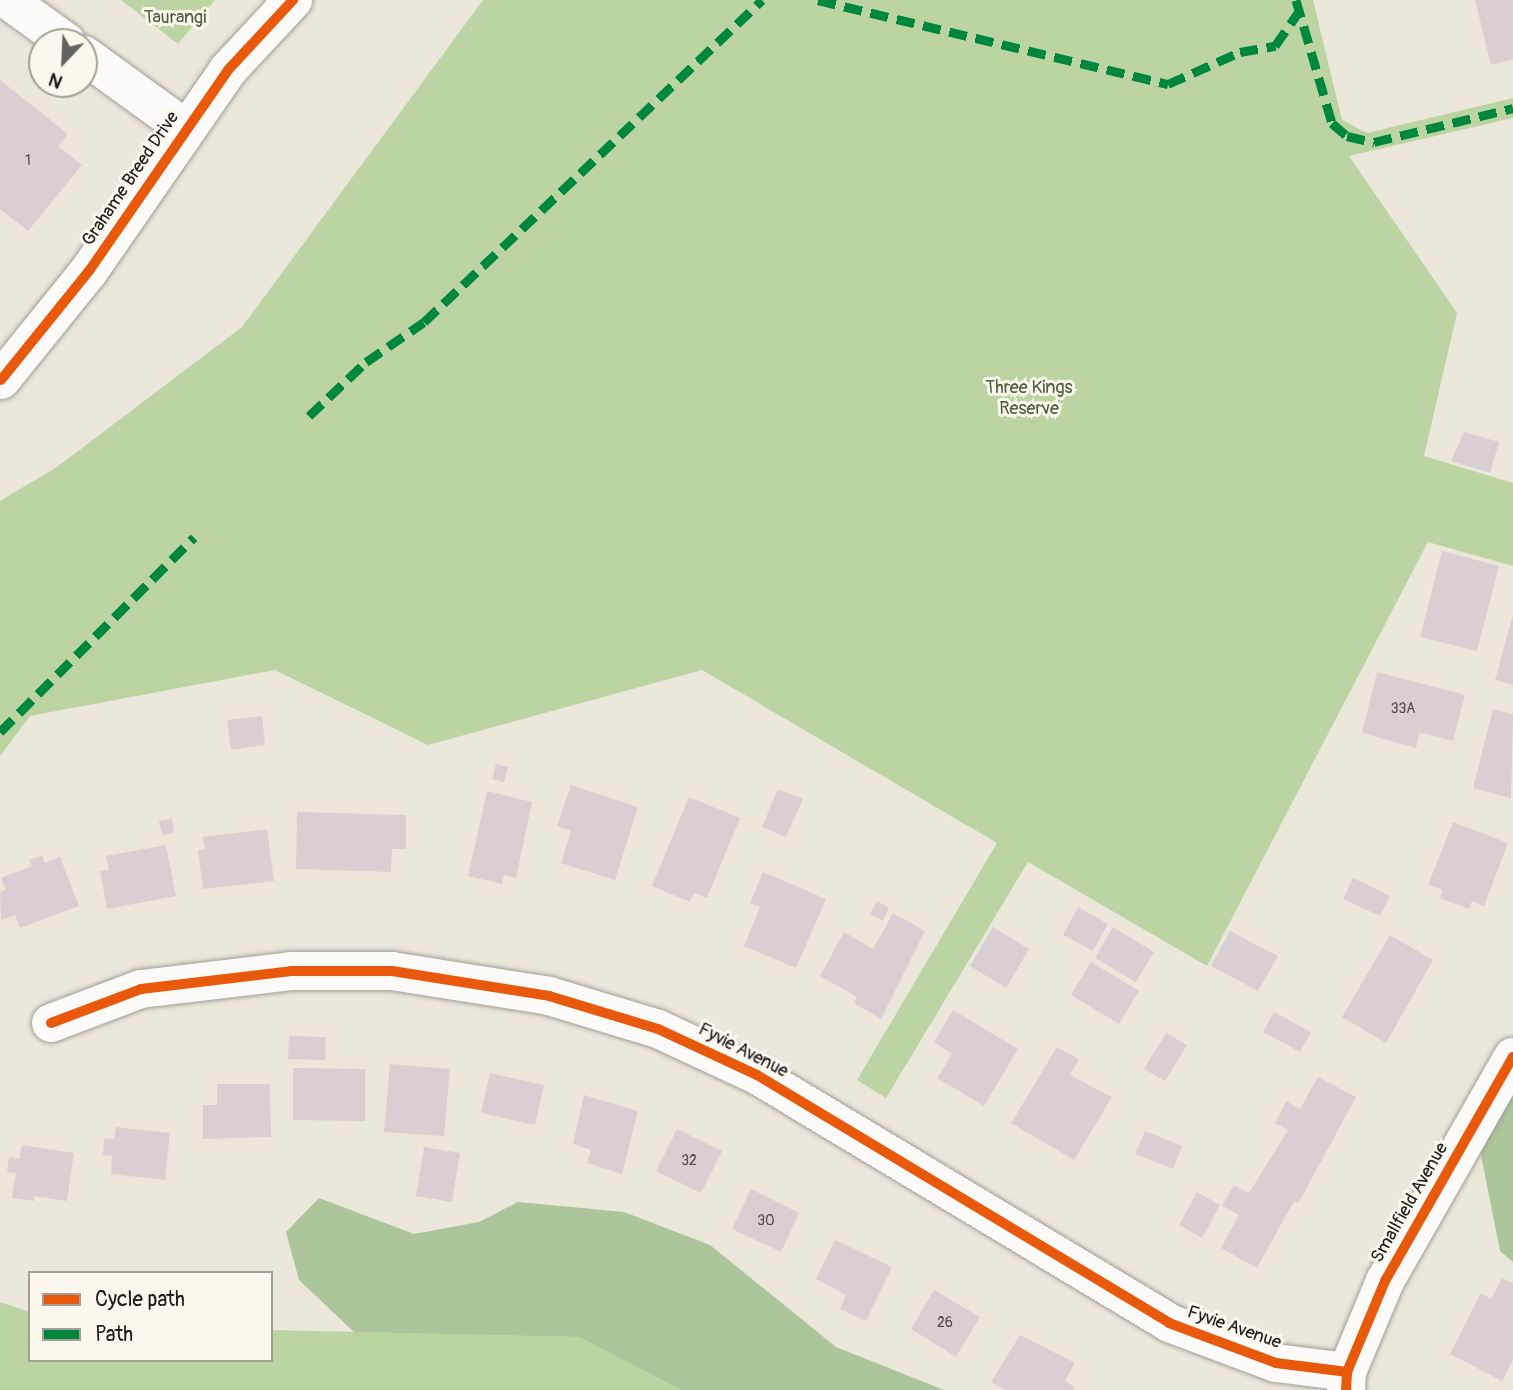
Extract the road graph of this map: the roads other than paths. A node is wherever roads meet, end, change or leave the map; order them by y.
1 (8, 0) edge
2 (293, 0) edge
3 (47, 28) edge
4 (98, 65) edge
5 (186, 129) junction
6 (1, 380) edge
7 (51, 1023) dead end
8 (1513, 1057) edge
9 (1347, 1381) edge

1 - 3 street
2 - 5 street, Grahame Breed Drive
4 - 5 street
5 - 6 street, Grahame Breed Drive
7 - 9 street, Fyvie Avenue
8 - 9 street, Smallfield Avenue

